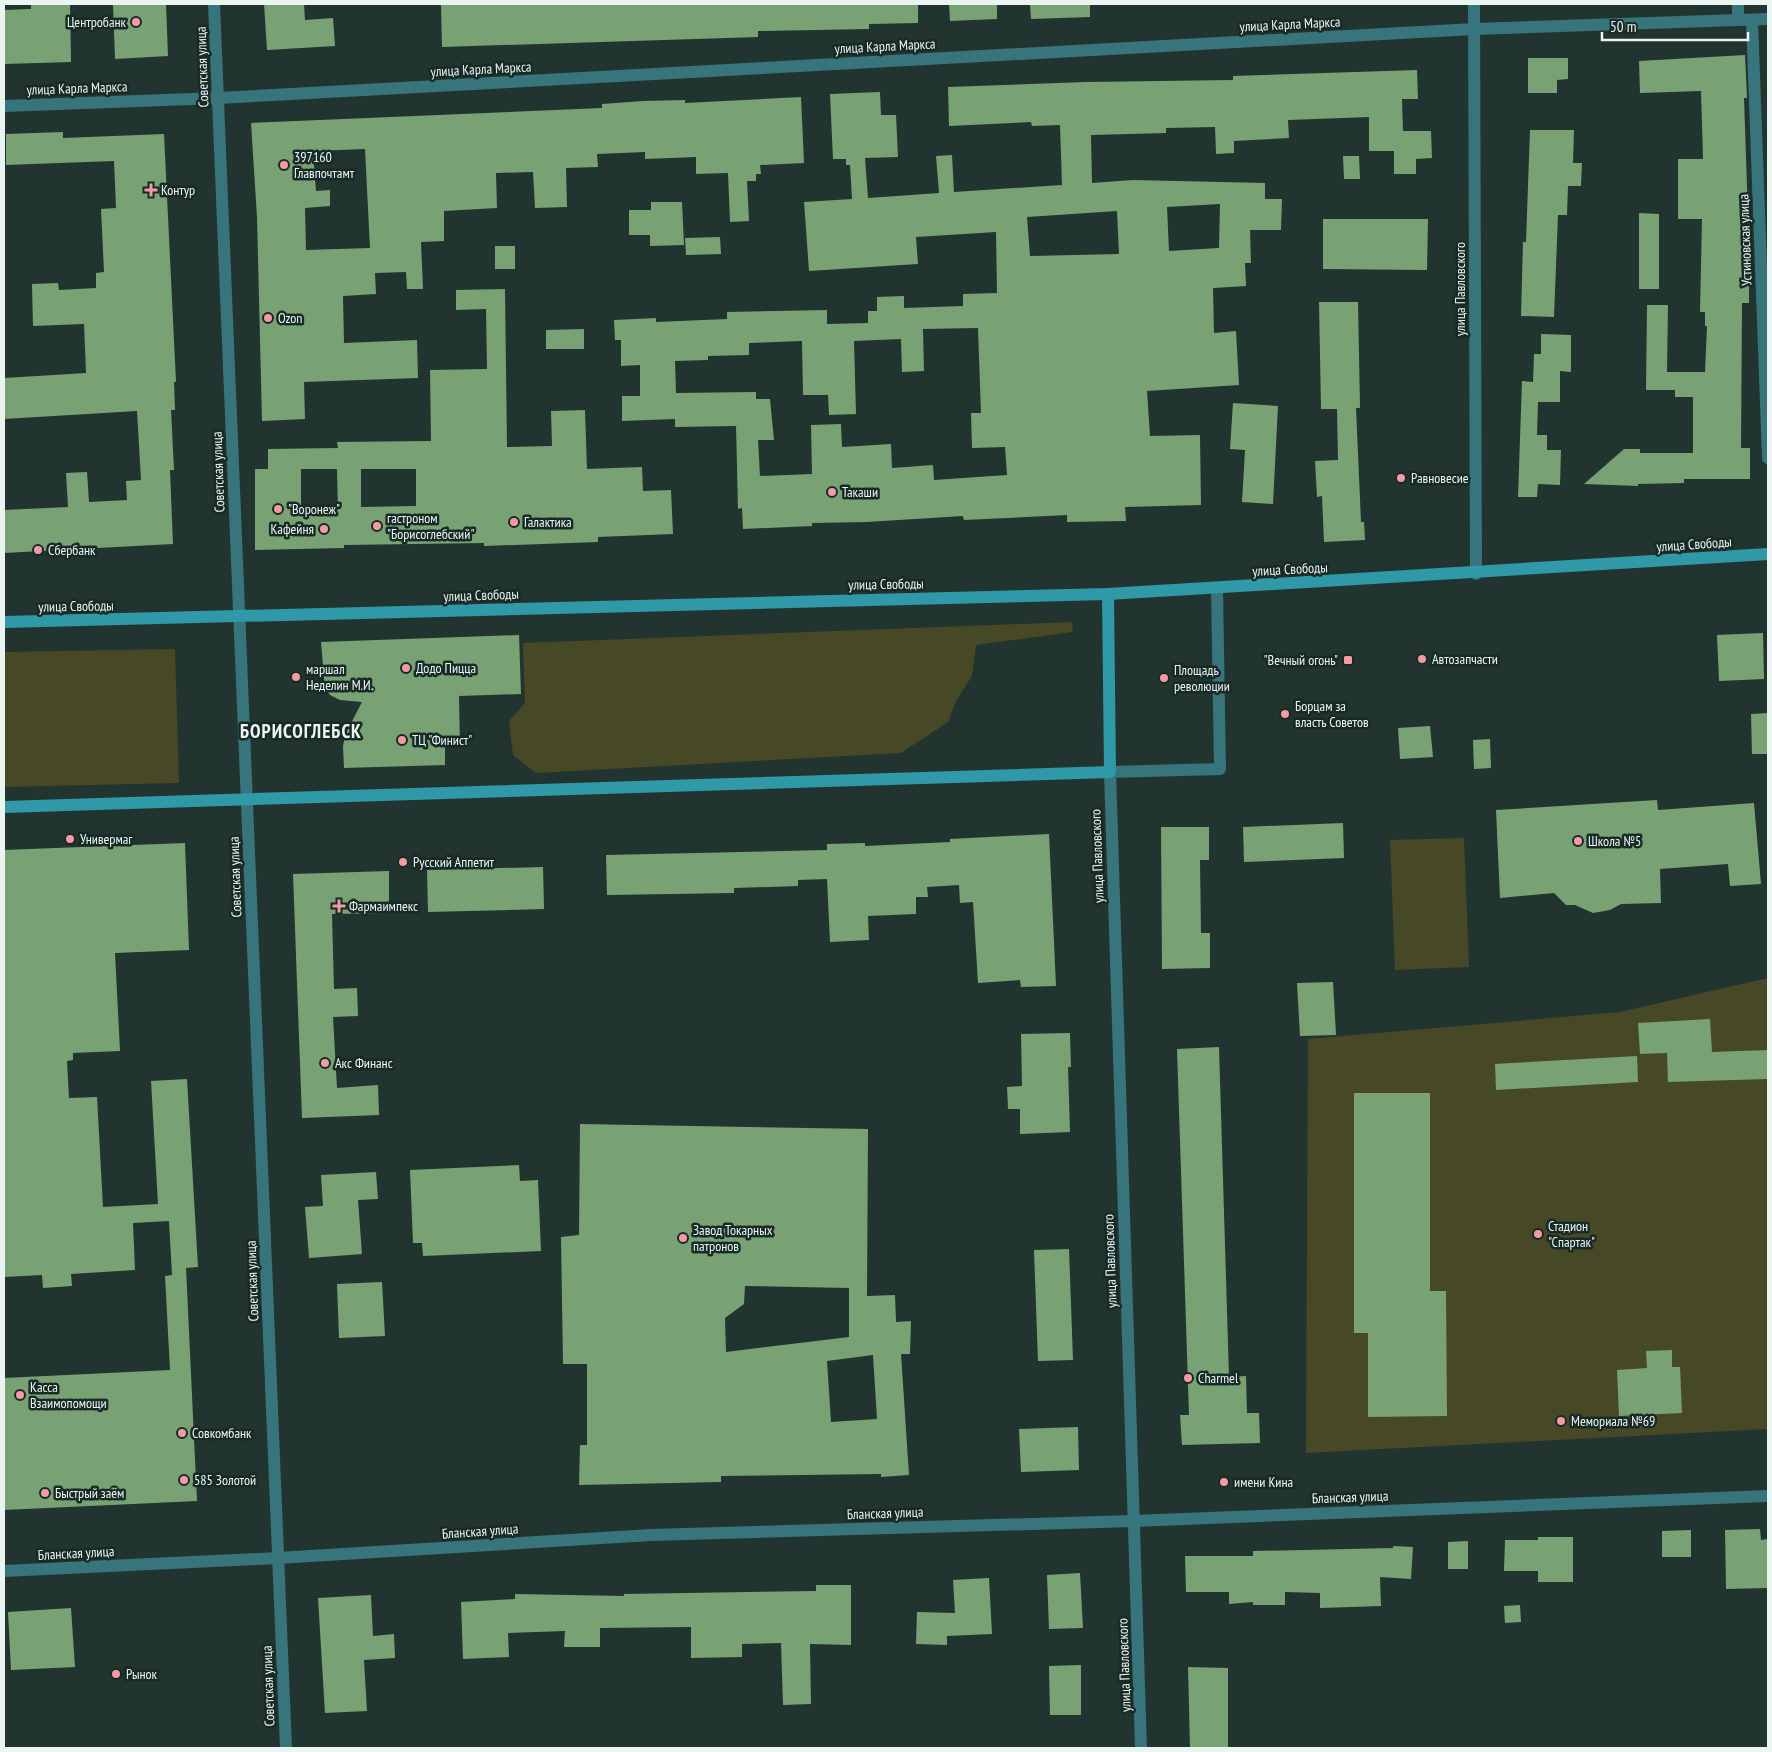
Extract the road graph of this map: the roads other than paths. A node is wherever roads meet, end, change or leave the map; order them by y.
1 (214, 4) edge
2 (1474, 4) edge
3 (1738, 4) edge
4 (1768, 19) edge
5 (1738, 20) junction
6 (1752, 20) junction
7 (1474, 29) junction
8 (218, 98) junction
9 (4, 106) edge
10 (1768, 458) edge
11 (1768, 554) edge
12 (1476, 574) junction
13 (1217, 588) junction
14 (1108, 594) junction
15 (239, 617) junction
16 (4, 622) edge
17 (1110, 772) junction
18 (247, 801) junction
19 (4, 807) edge
20 (1768, 1496) edge
21 (1134, 1521) junction
22 (278, 1558) junction
23 (4, 1571) edge
24 (286, 1748) edge
25 (1142, 1748) edge

1 - 8 street, Советская улица
2 - 7 street, улица Павловского
3 - 5 street
4 - 6 street, улица Карла Маркса
5 - 6 street, улица Карла Маркса
5 - 7 street, улица Карла Маркса
6 - 10 street, Устиновская улица
7 - 8 street, улица Карла Маркса
7 - 12 street, улица Павловского
8 - 9 street, улица Карла Маркса
8 - 15 street, Советская улица
11 - 12 main road, улица Свободы
12 - 13 main road, улица Свободы
13 - 14 main road, улица Свободы
13 - 17 street
14 - 15 main road, улица Свободы
14 - 17 main road
15 - 16 main road, улица Свободы
15 - 18 street, Советская улица
17 - 18 main road
17 - 21 street, улица Павловского
18 - 19 main road
18 - 22 street, Советская улица
20 - 21 street, Бланская улица
21 - 22 street, Бланская улица
21 - 25 street, улица Павловского
22 - 23 street, Бланская улица
22 - 24 street, Советская улица

